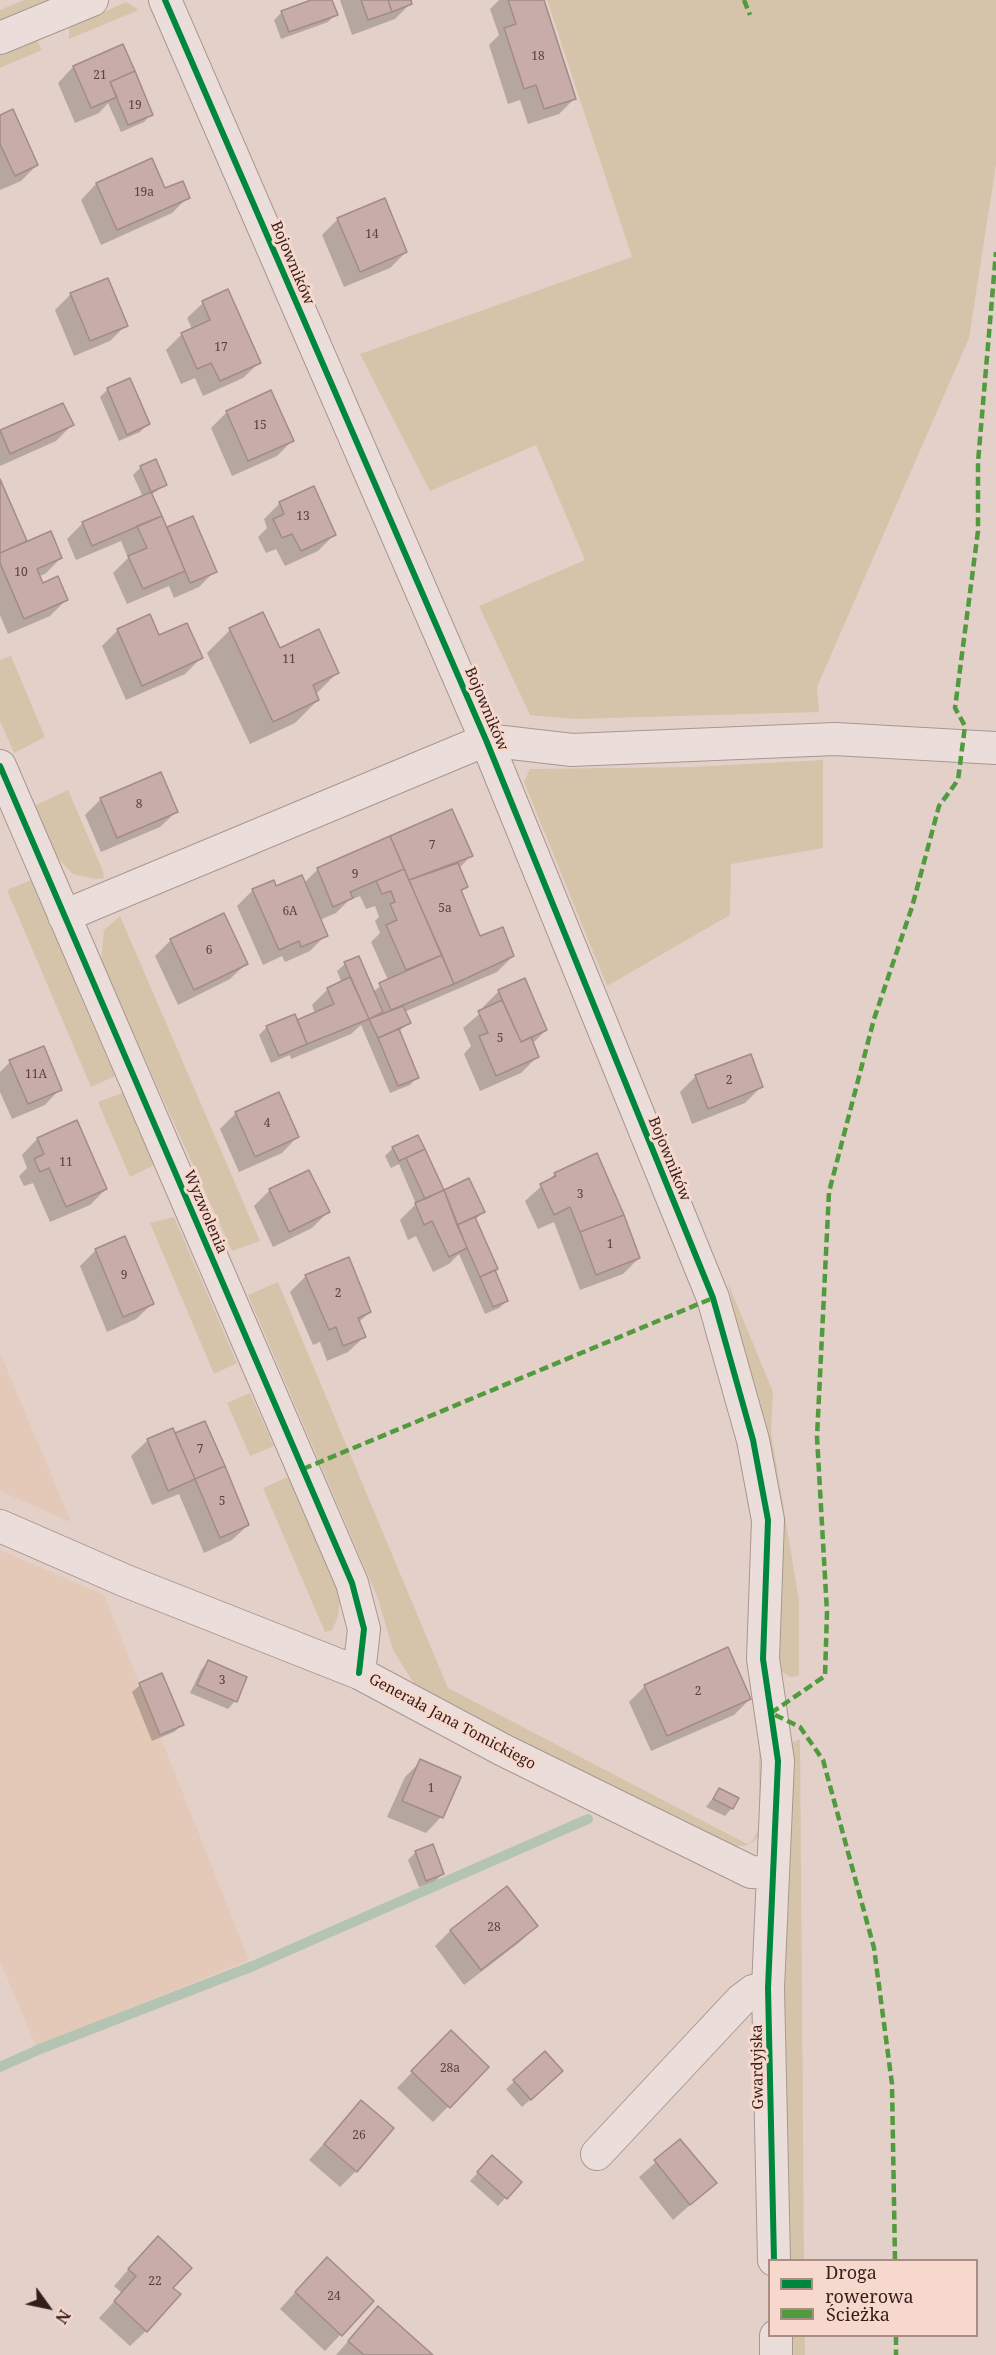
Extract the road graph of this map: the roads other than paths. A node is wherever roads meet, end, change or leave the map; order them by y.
1 (92, 0) edge
2 (165, 0) edge
3 (0, 38) edge
4 (486, 740) junction
5 (996, 748) edge
6 (0, 766) edge
7 (64, 916) junction
8 (0, 1526) edge
9 (359, 1673) junction
10 (773, 1873) junction
11 (768, 1988) junction
12 (597, 2154) dead end
13 (774, 2259) edge
14 (776, 2337) edge
15 (776, 2355) edge

1 - 3 street
2 - 4 street, Bojowników
4 - 5 street
4 - 7 street
4 - 10 street, Bojowników
6 - 7 street, Wyzwolenia
7 - 9 street, Wyzwolenia
8 - 9 street, Generała Jana Tomickiego
9 - 10 street, Generała Jana Tomickiego
10 - 11 street, Gwardyjska
11 - 12 street
11 - 13 street, Gwardyjska
14 - 15 street

